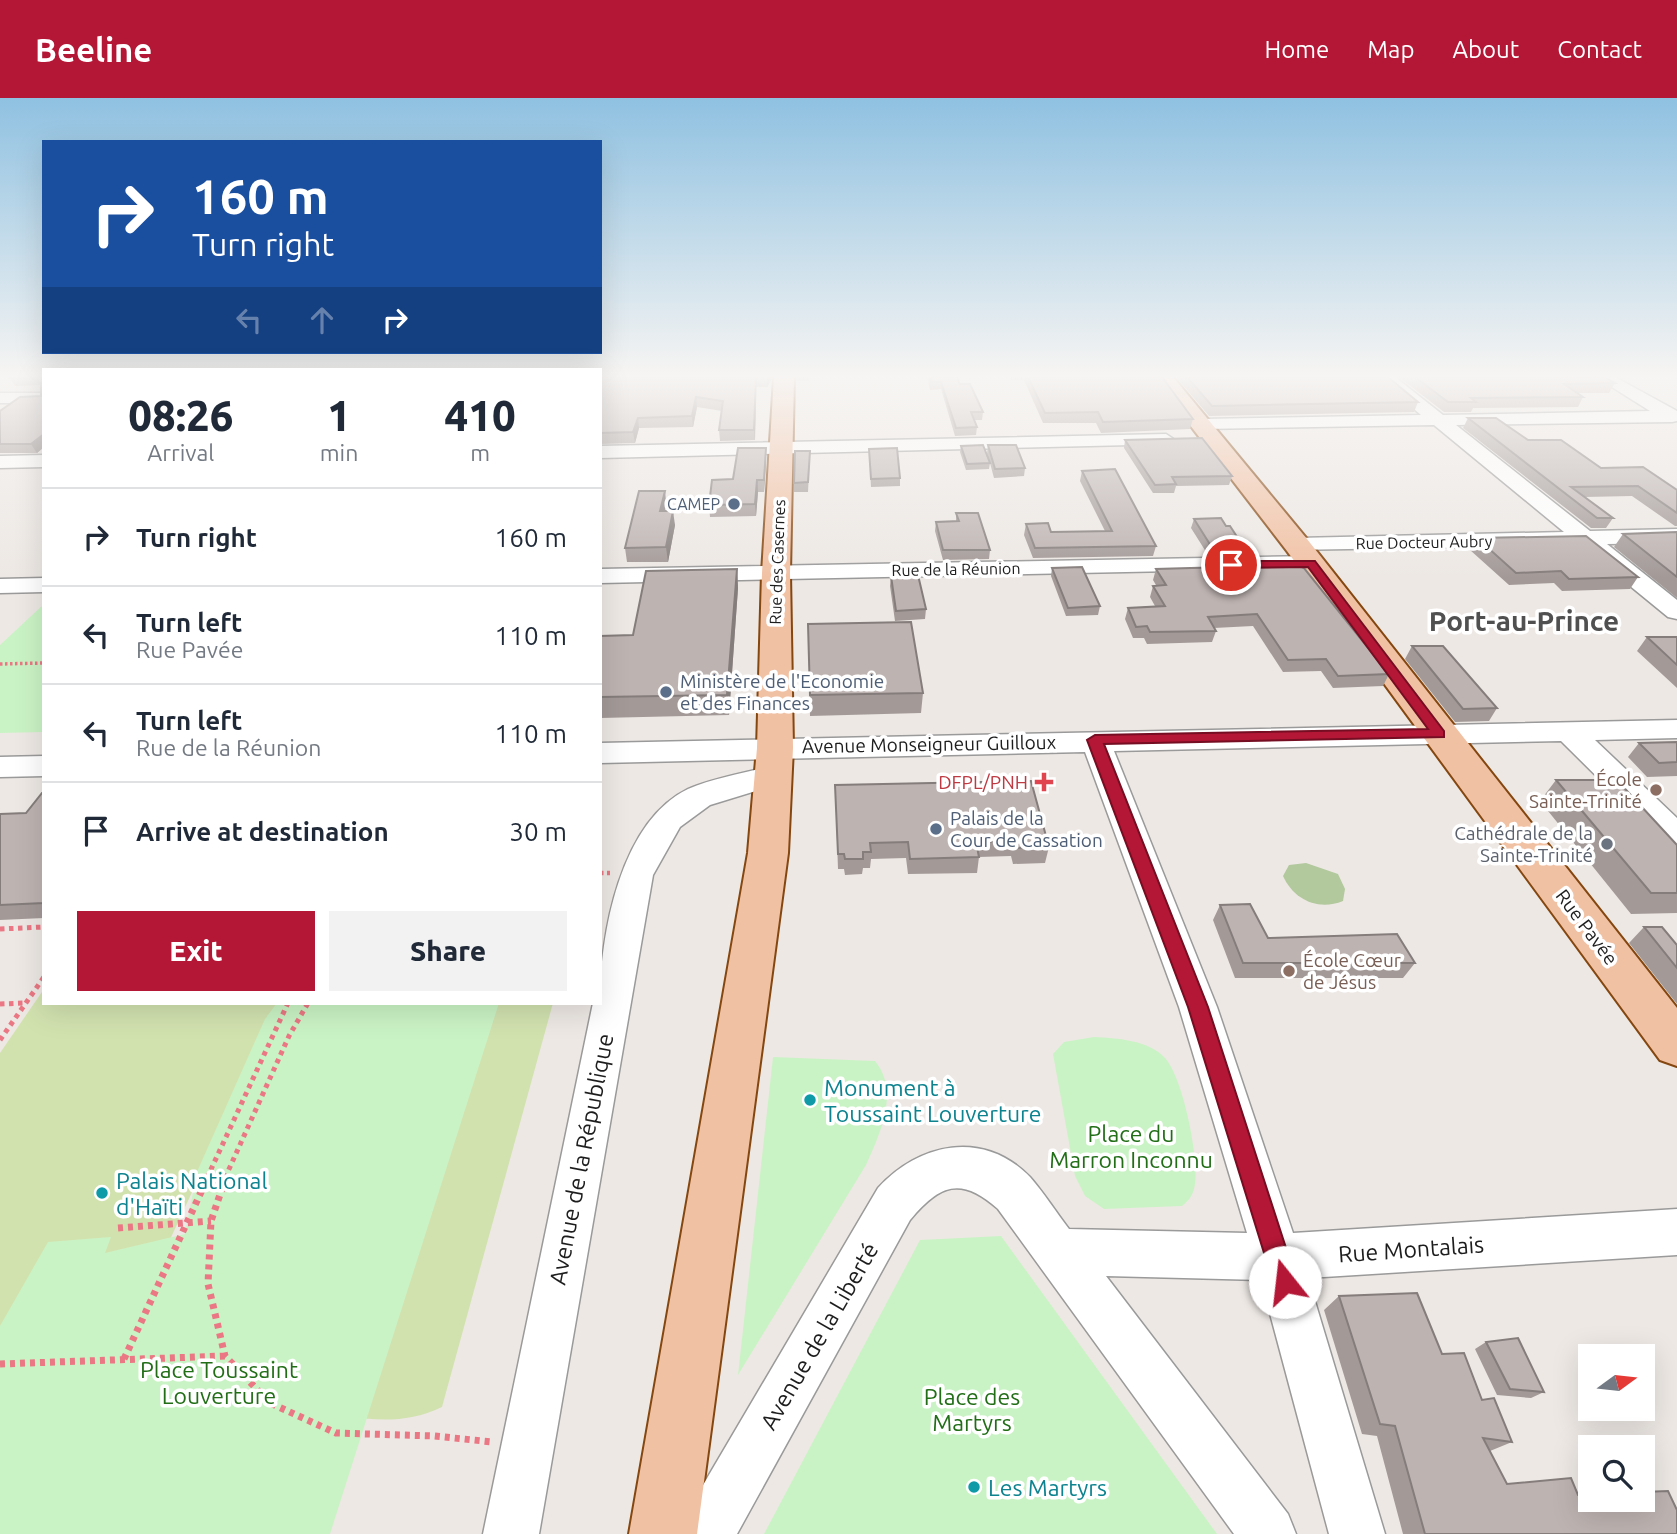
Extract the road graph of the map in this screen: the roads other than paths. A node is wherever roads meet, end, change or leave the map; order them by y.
1 (781, 444) edge
2 (899, 444) edge
3 (1218, 444) edge
4 (1469, 444) edge
5 (781, 449) junction
6 (602, 452) edge
7 (42, 461) edge
8 (0, 462) edge
9 (1677, 536) edge
10 (1584, 538) junction
11 (1304, 554) junction
12 (776, 573) junction
13 (602, 576) edge
14 (42, 585) edge
15 (9, 586) edge
16 (0, 602) edge
17 (1677, 612) edge
18 (1677, 729) edge
19 (1567, 730) junction
20 (1439, 734) junction
21 (1095, 740) junction
22 (602, 753) edge
23 (773, 762) junction
24 (42, 766) edge
25 (0, 767) edge
26 (1677, 837) edge
27 (1677, 1045) edge
28 (1677, 1232) edge
29 (1060, 1252) junction
30 (1278, 1257) junction
31 (511, 1534) edge
32 (663, 1534) edge
33 (706, 1534) edge
34 (1268, 1534) edge
35 (1357, 1534) edge

1 - 5 main road, Rue des Casernes
2 - 5 street
3 - 11 main road, Rue Pavée
4 - 10 street
5 - 6 street
5 - 12 main road, Rue des Casernes
7 - 8 street
9 - 10 street, Rue Docteur Aubry
10 - 11 street, Rue Docteur Aubry
10 - 17 street
11 - 12 street, Rue de la Réunion
11 - 20 main road, Rue Pavée
12 - 13 street, Rue de la Réunion
12 - 23 main road, Rue des Casernes
14 - 15 street
15 - 16 street
18 - 19 street, Avenue Monseigneur Guilloux
19 - 20 street, Avenue Monseigneur Guilloux
19 - 26 street
20 - 21 street, Avenue Monseigneur Guilloux
20 - 27 main road, Rue Pavée
21 - 23 street, Avenue Monseigneur Guilloux
21 - 30 street
22 - 23 street, Avenue Monseigneur Guilloux
23 - 31 street, Avenue de la République
23 - 32 main road
24 - 25 street
28 - 30 street, Rue Montalais
29 - 30 street, Rue Montalais
29 - 33 street, Avenue de la Liberté
29 - 34 street
30 - 35 street

